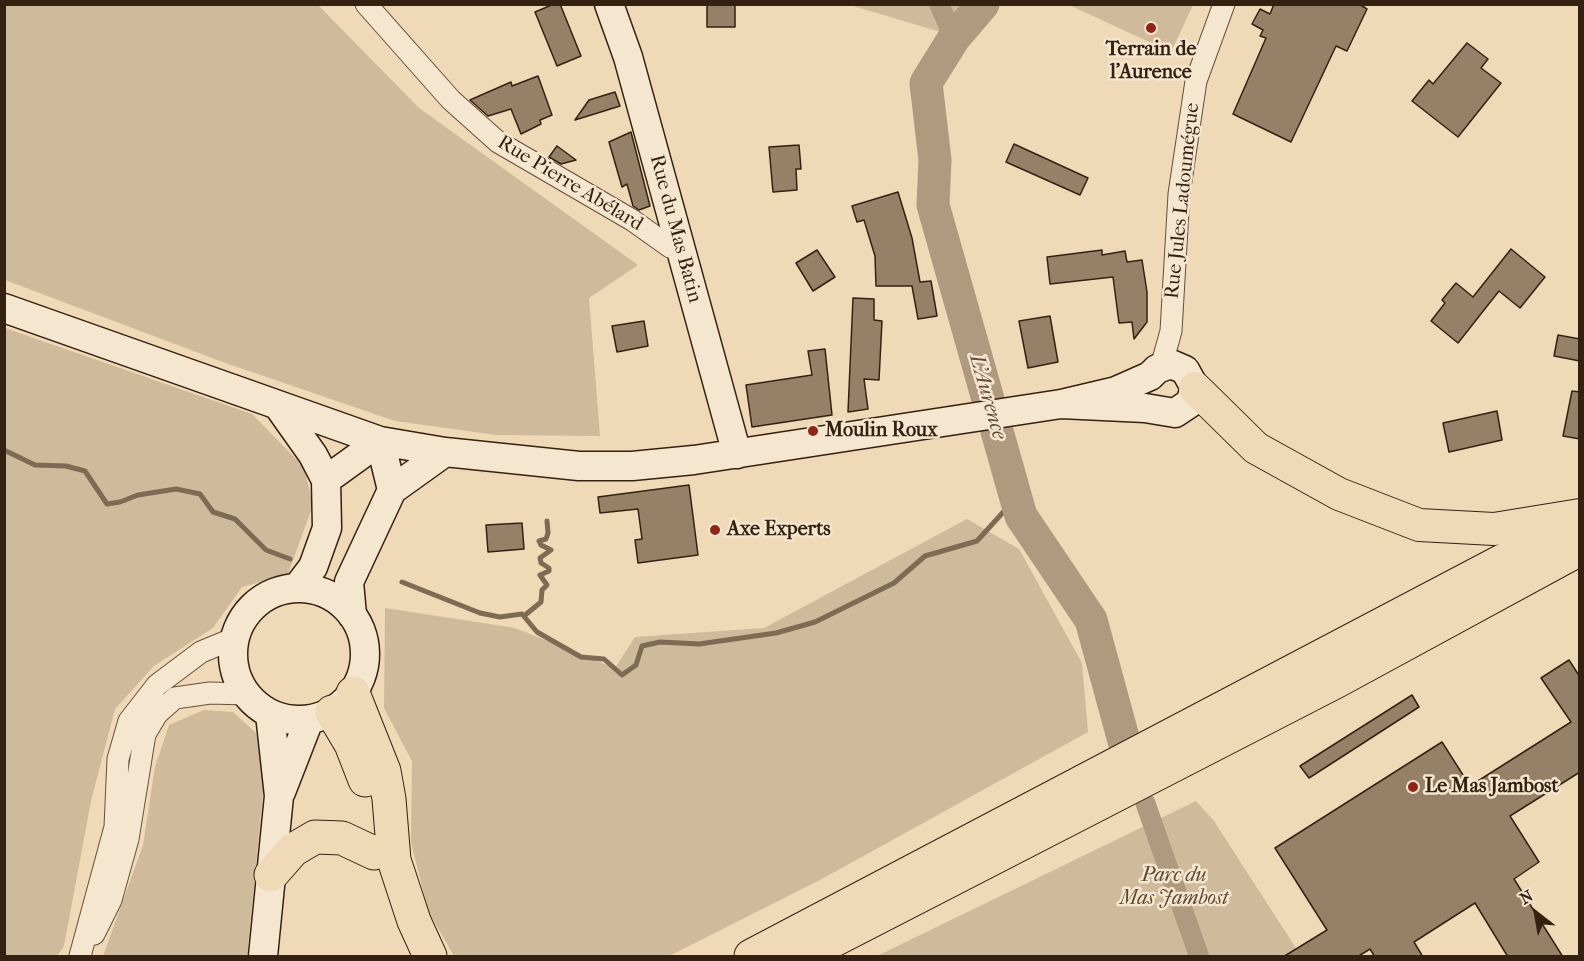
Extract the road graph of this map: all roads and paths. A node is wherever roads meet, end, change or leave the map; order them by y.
1 (366, 4) edge
2 (609, 4) edge
3 (1224, 4) edge
4 (681, 250) junction
5 (4, 308) edge
6 (1172, 375) junction
7 (1061, 404) junction
8 (279, 407) junction
9 (1156, 409) junction
10 (380, 441) junction
11 (445, 452) junction
12 (737, 454) junction
13 (326, 480) junction
14 (392, 490) junction
15 (1580, 518) edge
16 (1580, 549) edge
17 (297, 588) junction
18 (352, 615) junction
19 (235, 638) junction
20 (246, 694) junction
21 (331, 708) junction
22 (270, 714) junction
23 (279, 796) junction
24 (374, 853) junction
25 (271, 875) junction
26 (82, 957) edge
27 (263, 957) edge
28 (412, 957) edge
29 (430, 957) edge
30 (751, 957) edge
31 (803, 957) edge

1 - 4 street, Rue Pierre Abélard
2 - 4 street, Rue du Mas Batin
3 - 6 street, Rue Jules Ladoumégue
4 - 12 street, Rue du Mas Batin
5 - 8 street
6 - 7 street
6 - 9 street
6 - 9 street
6 - 15 main road
7 - 9 street
7 - 12 street
8 - 10 street
8 - 13 street
10 - 11 street
10 - 13 street
10 - 14 street
11 - 12 street
11 - 14 street
13 - 17 street
14 - 18 street
15 - 30 highway
16 - 31 highway
17 - 18 street
17 - 19 street
18 - 21 street
19 - 20 street
19 - 26 street
20 - 22 street
20 - 26 street
21 - 22 street
21 - 23 street
21 - 24 highway
21 - 29 highway
22 - 23 street
23 - 25 street
24 - 25 highway
24 - 28 highway
25 - 27 street

